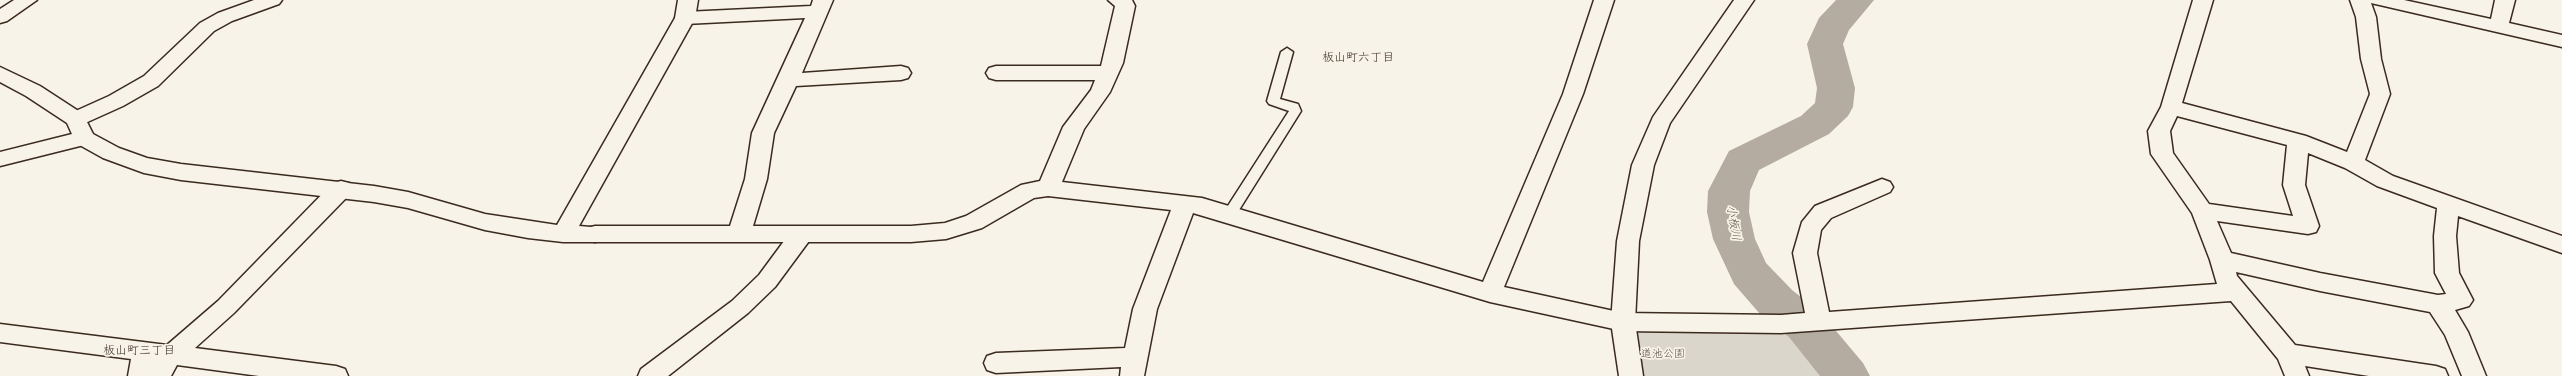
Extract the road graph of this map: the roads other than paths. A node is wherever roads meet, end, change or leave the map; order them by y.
1 (26, 0) edge
2 (272, 0) edge
3 (1118, 0) edge
4 (1604, 0) edge
5 (1744, 0) edge
6 (2203, 0) edge
7 (2360, 0) edge
8 (2378, 0) edge
9 (2505, 0) edge
10 (820, 6) edge
11 (686, 9) edge
12 (0, 17) edge
13 (2499, 26) junction
14 (2562, 41) edge
15 (1287, 52) dead end
16 (901, 73) dead end
17 (996, 73) dead end
18 (1109, 73) junction
19 (0, 74) edge
20 (789, 80) junction
21 (2171, 107) junction
22 (80, 128) junction
23 (2298, 141) junction
24 (0, 159) edge
25 (2353, 163) junction
26 (1882, 187) dead end
27 (1048, 188) junction
28 (341, 189) junction
29 (1185, 204) junction
30 (2448, 205) junction
31 (2202, 211) junction
32 (1229, 215) junction
33 (739, 233) junction
34 (563, 234) junction
35 (801, 235) junction
36 (2562, 245) edge
37 (2222, 260) junction
38 (2235, 292) junction
39 (1490, 293) junction
40 (2438, 304) junction
41 (1623, 322) junction
42 (1819, 322) junction
43 (0, 333) edge
44 (2288, 354) junction
45 (996, 363) dead end
46 (142, 364) edge
47 (164, 366) edge
48 (1134, 366) edge
49 (336, 376) edge
50 (650, 376) edge
51 (1630, 376) edge
52 (2297, 376) edge
53 (2436, 376) edge
54 (2474, 376) edge

1 - 12 street
2 - 22 street
3 - 18 street
4 - 39 street
5 - 41 street
6 - 21 street
7 - 25 street
8 - 13 street
9 - 13 street
10 - 11 street
10 - 20 street
11 - 34 street
13 - 14 street
15 - 32 lane
16 - 20 street
17 - 18 street
18 - 27 street
19 - 22 street
20 - 33 street
21 - 23 street
21 - 31 street
22 - 24 street
22 - 28 street
23 - 25 street
23 - 31 street
25 - 30 street
26 - 42 street
27 - 29 street
27 - 35 street
28 - 34 street
28 - 47 street
29 - 32 street
29 - 48 street
30 - 36 street
30 - 40 street
31 - 37 street
32 - 39 street
33 - 34 street
33 - 35 street
35 - 50 street
37 - 38 street
37 - 40 street
38 - 42 street
38 - 44 street
39 - 41 street
40 - 54 street
41 - 42 street
41 - 51 street
43 - 46 street
44 - 52 street
44 - 53 street
45 - 48 street
46 - 47 street
47 - 49 street

